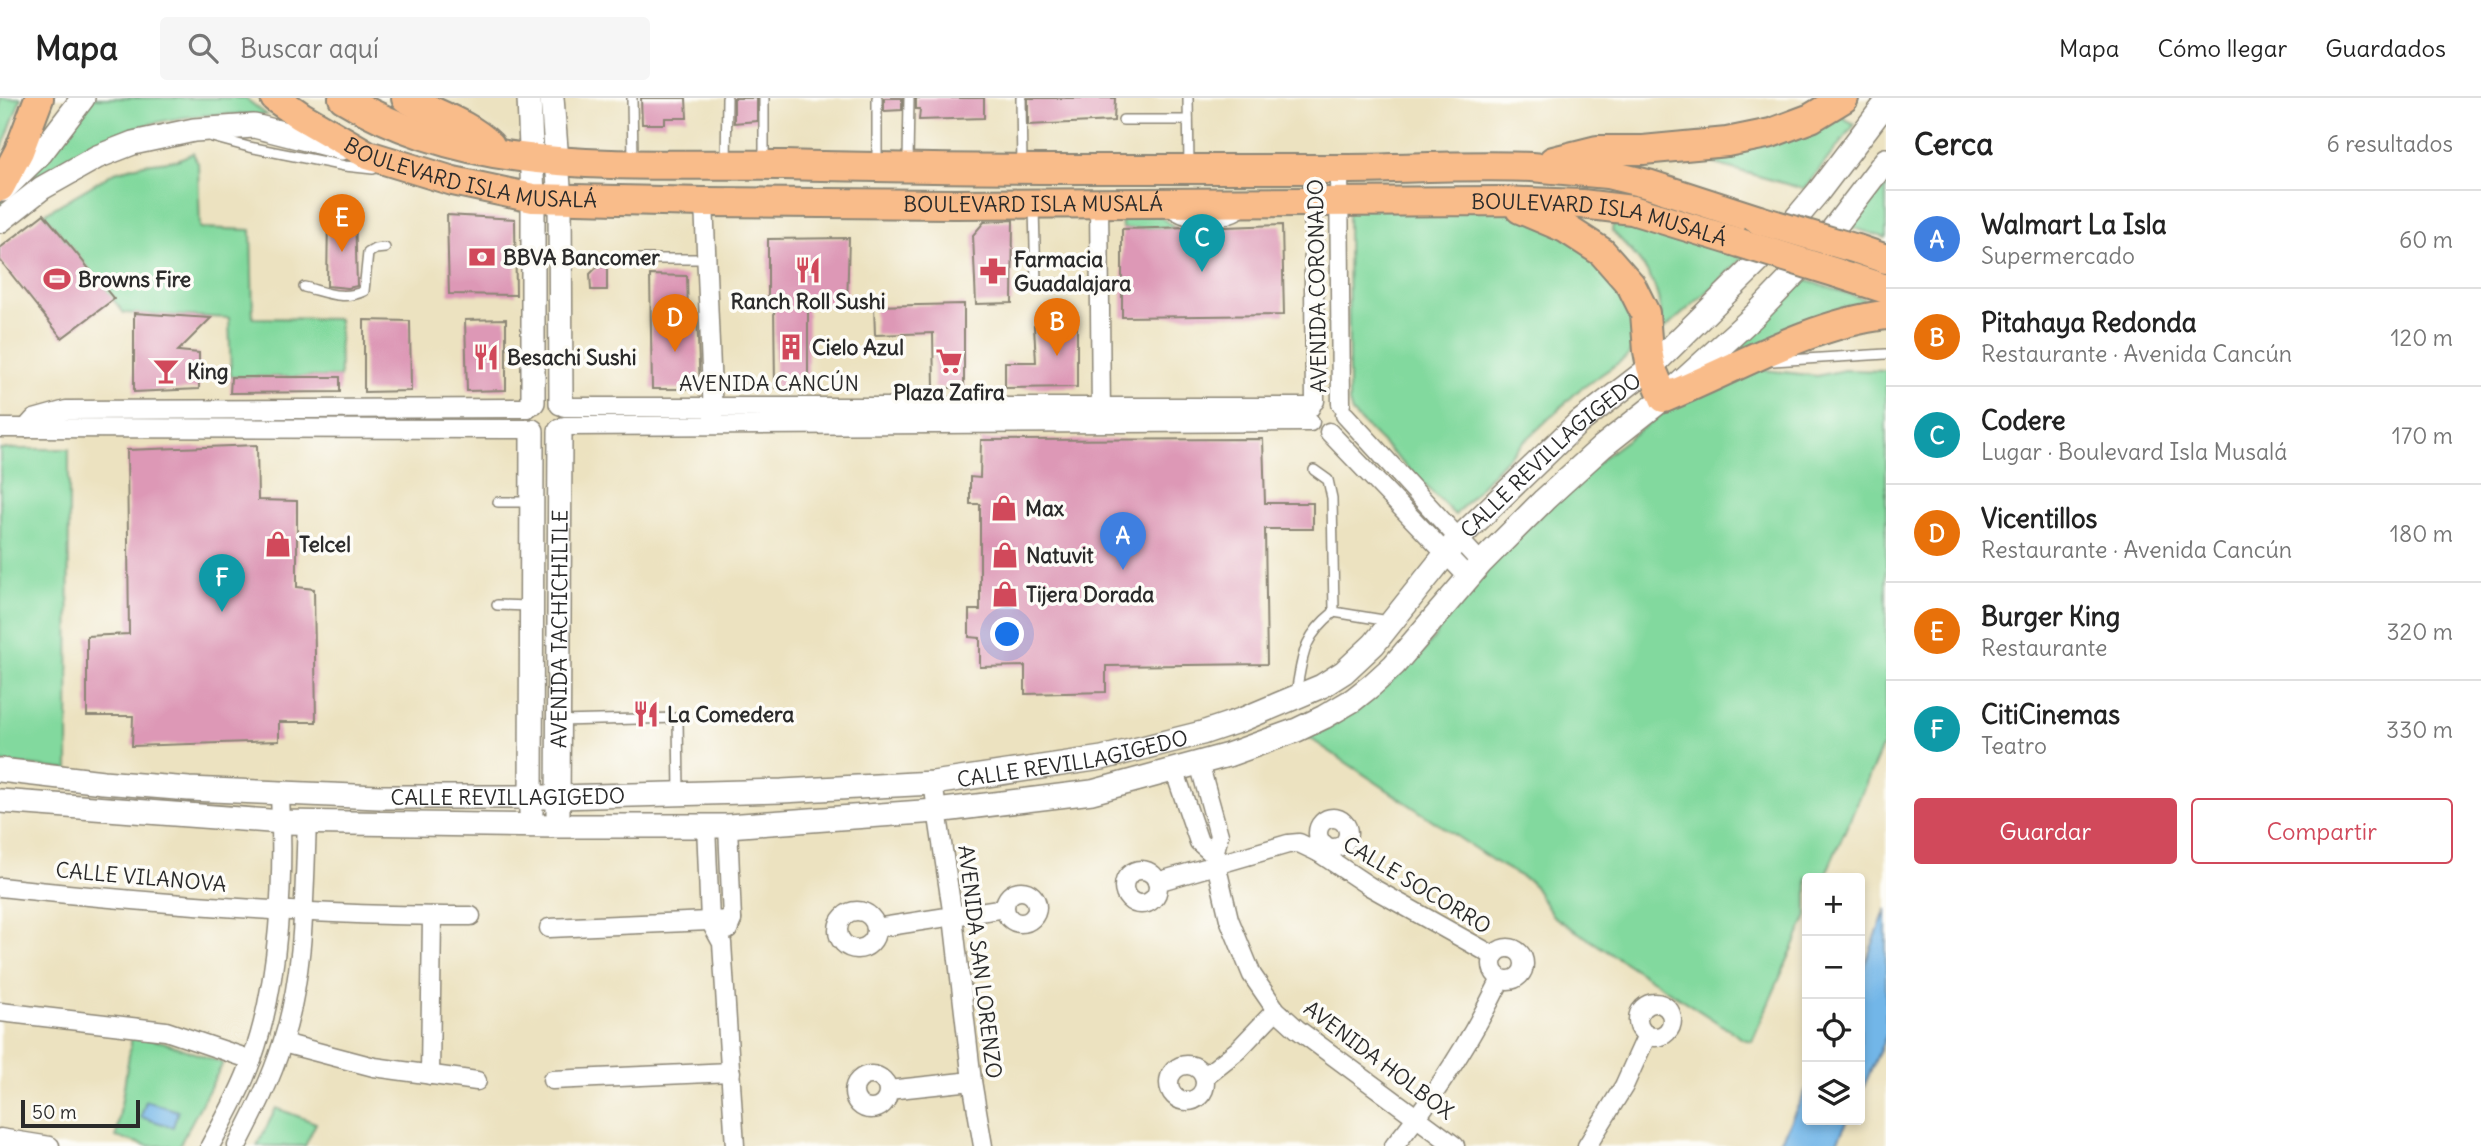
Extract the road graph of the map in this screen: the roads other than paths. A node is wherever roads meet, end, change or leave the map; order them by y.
1 (39, 98) edge
2 (83, 98) edge
3 (275, 98) edge
4 (342, 98) edge
5 (406, 98) edge
6 (529, 98) edge
7 (552, 98) edge
8 (632, 98) edge
9 (727, 98) edge
10 (764, 98) edge
11 (877, 98) edge
12 (909, 98) edge
13 (1021, 98) edge
14 (1188, 98) edge
15 (1844, 98) edge
16 (1886, 103) edge
17 (1123, 120) dead end
18 (1188, 120) junction
19 (194, 130) junction
20 (500, 154) junction
21 (368, 155) junction
22 (1886, 160) edge
23 (543, 161) junction
24 (726, 165) junction
25 (764, 165) junction
26 (633, 166) junction
27 (406, 167) junction
28 (1532, 167) junction
29 (877, 168) junction
30 (908, 168) junction
31 (1189, 168) junction
32 (1326, 169) junction
33 (956, 170) junction
34 (1022, 170) junction
35 (0, 187) edge
36 (0, 193) edge
37 (547, 198) junction
38 (1499, 201) junction
39 (704, 202) junction
40 (1034, 202) junction
41 (1100, 202) junction
42 (955, 204) junction
43 (1314, 205) junction
44 (0, 221) edge
45 (385, 248) dead end
46 (560, 259) junction
47 (707, 259) junction
48 (1886, 259) edge
49 (1100, 285) junction
50 (304, 287) dead end
51 (1886, 289) edge
52 (1886, 315) edge
53 (1886, 354) edge
54 (1741, 366) junction
55 (1651, 367) junction
56 (1664, 398) junction
57 (1312, 410) junction
58 (1343, 410) junction
59 (1101, 414) junction
60 (713, 415) junction
61 (531, 417) junction
62 (562, 417) junction
63 (0, 428) edge
64 (1329, 432) junction
65 (1314, 470) dead end
66 (499, 502) dead end
67 (531, 502) junction
68 (1451, 547) junction
69 (1474, 570) junction
70 (497, 606) dead end
71 (531, 606) junction
72 (1334, 612) junction
73 (1394, 621) junction
74 (1296, 699) junction
75 (559, 721) junction
76 (1199, 763) junction
77 (1174, 769) junction
78 (0, 770) edge
79 (933, 783) junction
80 (280, 794) junction
81 (679, 794) junction
82 (558, 797) junction
83 (531, 798) junction
84 (0, 801) edge
85 (936, 811) junction
86 (282, 822) junction
87 (307, 822) junction
88 (531, 825) junction
89 (717, 825) junction
90 (558, 826) junction
91 (1216, 860) junction
92 (1157, 883) dead end
93 (0, 887) edge
94 (1005, 908) dead end
95 (278, 910) junction
96 (303, 912) junction
97 (432, 916) junction
98 (471, 916) dead end
99 (954, 917) junction
100 (732, 920) junction
101 (710, 921) junction
102 (549, 928) dead end
103 (876, 928) dead end
104 (722, 943) junction
105 (1494, 956) junction
106 (1501, 979) junction
107 (1276, 1010) junction
108 (0, 1012) edge
109 (1647, 1035) dead end
110 (283, 1043) junction
111 (251, 1060) junction
112 (731, 1072) junction
113 (430, 1075) junction
114 (1204, 1077) dead end
115 (552, 1080) dead end
116 (477, 1081) dead end
117 (972, 1081) junction
118 (888, 1090) dead end
119 (237, 1096) junction
120 (258, 1105) junction
121 (1418, 1117) junction
122 (0, 1138) edge
123 (50, 1146) edge
124 (210, 1146) edge
125 (237, 1146) edge
126 (735, 1146) edge
127 (983, 1146) edge
128 (1394, 1146) edge
129 (1455, 1146) edge
130 (1587, 1146) edge

1 - 35 main road
2 - 36 street
3 - 21 main road, BOULEVARD ISLA MUSALÁ
4 - 20 main road, BOULEVARD ISLA MUSALÁ
5 - 20 main road
6 - 23 street, AVENIDA TACHICHILTLE
7 - 23 street, AVENIDA TACHICHILTLE
8 - 26 lane
9 - 24 lane
10 - 25 lane
11 - 29 lane
12 - 30 lane
13 - 34 lane
14 - 18 lane
15 - 28 main road
16 - 55 street, CALLE REVILLAGIGEDO
17 - 18 lane
18 - 31 lane
19 - 21 street
19 - 27 lane
19 - 44 street
20 - 23 main road, BOULEVARD ISLA MUSALÁ
21 - 27 main road, BOULEVARD ISLA MUSALÁ
22 - 56 street, CALLE REVILLAGIGEDO
23 - 26 main road, BOULEVARD ISLA MUSALÁ
23 - 37 street, AVENIDA TACHICHILTLE
24 - 25 main road, BOULEVARD ISLA MUSALÁ
24 - 26 main road, BOULEVARD ISLA MUSALÁ
25 - 29 main road, BOULEVARD ISLA MUSALÁ
27 - 37 main road, BOULEVARD ISLA MUSALÁ
28 - 32 main road, BOULEVARD ISLA MUSALÁ
28 - 48 main road, BOULEVARD ISLA MUSALÁ, bridge
29 - 30 main road, BOULEVARD ISLA MUSALÁ
30 - 33 main road, BOULEVARD ISLA MUSALÁ
31 - 32 main road, BOULEVARD ISLA MUSALÁ
31 - 34 main road, BOULEVARD ISLA MUSALÁ
32 - 43 street, AVENIDA CORONADO
32 - 43 street, AVENIDA CORONADO
33 - 34 main road, BOULEVARD ISLA MUSALÁ
33 - 42 main road
37 - 39 main road, BOULEVARD ISLA MUSALÁ
37 - 46 street, AVENIDA TACHICHILTLE
37 - 61 street, AVENIDA TACHICHILTLE
38 - 43 main road, BOULEVARD ISLA MUSALÁ
38 - 51 main road, BOULEVARD ISLA MUSALÁ, bridge
38 - 55 main road
39 - 42 main road, BOULEVARD ISLA MUSALÁ
39 - 47 street
40 - 41 main road, BOULEVARD ISLA MUSALÁ
40 - 42 main road, BOULEVARD ISLA MUSALÁ
40 - 49 lane
41 - 43 main road, BOULEVARD ISLA MUSALÁ
41 - 49 street
43 - 57 street, AVENIDA CORONADO
43 - 58 street, AVENIDA CORONADO
45 - 50 lane
46 - 47 lane
46 - 62 street, AVENIDA TACHICHILTLE
47 - 60 street
49 - 59 street
52 - 54 main road
53 - 54 lane
54 - 56 main road
55 - 56 main road
55 - 68 street, CALLE REVILLAGIGEDO
56 - 69 street, CALLE REVILLAGIGEDO
57 - 58 street
57 - 59 street, AVENIDA CANCÚN
57 - 64 street
58 - 64 street
58 - 68 street
59 - 60 street, AVENIDA CANCÚN
60 - 62 street, AVENIDA CANCÚN
61 - 62 street
61 - 62 street
61 - 63 street
61 - 67 street, AVENIDA TACHICHILTLE
62 - 75 street, AVENIDA TACHICHILTLE
64 - 68 street
65 - 72 lane
66 - 67 lane
67 - 71 street, AVENIDA TACHICHILTLE
68 - 69 street
68 - 73 street, CALLE REVILLAGIGEDO
69 - 76 street, CALLE REVILLAGIGEDO
70 - 71 lane
71 - 83 street, AVENIDA TACHICHILTLE
72 - 73 lane
72 - 74 lane
73 - 74 street, CALLE REVILLAGIGEDO
74 - 79 street, CALLE REVILLAGIGEDO
75 - 81 lane
75 - 82 street, AVENIDA TACHICHILTLE
76 - 77 street, CALLE REVILLAGIGEDO
76 - 91 street, AVENIDA HOLBOX
77 - 85 street, CALLE REVILLAGIGEDO
77 - 91 street, AVENIDA HOLBOX
78 - 80 street, CALLE REVILLAGIGEDO
79 - 81 street, CALLE REVILLAGIGEDO
79 - 85 street, AVENIDA SAN LORENZO
80 - 83 street, CALLE REVILLAGIGEDO
80 - 86 street
81 - 82 street, CALLE REVILLAGIGEDO
82 - 83 street, CALLE REVILLAGIGEDO
82 - 90 street, AVENIDA TACHICHILTLE
83 - 88 street, AVENIDA TACHICHILTLE
84 - 86 street, CALLE REVILLAGIGEDO
85 - 89 street, CALLE REVILLAGIGEDO
85 - 99 street, AVENIDA SAN LORENZO
86 - 87 street, CALLE REVILLAGIGEDO
86 - 95 street
87 - 88 street, CALLE REVILLAGIGEDO
87 - 96 street
88 - 90 street, CALLE REVILLAGIGEDO
89 - 90 street, CALLE REVILLAGIGEDO
89 - 100 street
89 - 101 street
91 - 92 street, CALLE SOCORRO
91 - 105 street, CALLE SOCORRO
91 - 107 street, AVENIDA HOLBOX
93 - 95 street, CALLE VILANOVA
94 - 99 street
95 - 96 street, CALLE VILANOVA
95 - 111 street
96 - 97 street, CALLE VILANOVA
96 - 110 street
97 - 98 street, CALLE VILANOVA
97 - 113 street
99 - 103 street
99 - 117 street, AVENIDA SAN LORENZO
100 - 101 street
100 - 104 street
101 - 102 street
101 - 104 street
104 - 112 street
105 - 106 street
105 - 106 street
106 - 121 street
107 - 114 street
107 - 121 street, AVENIDA HOLBOX
108 - 111 street
109 - 130 street
110 - 113 street
110 - 120 street
111 - 119 street
112 - 115 street
112 - 126 street
113 - 116 street
117 - 118 street
117 - 127 street, AVENIDA SAN LORENZO
119 - 120 street
119 - 124 street
120 - 125 street
121 - 128 street
121 - 129 street, AVENIDA HOLBOX
122 - 123 street

